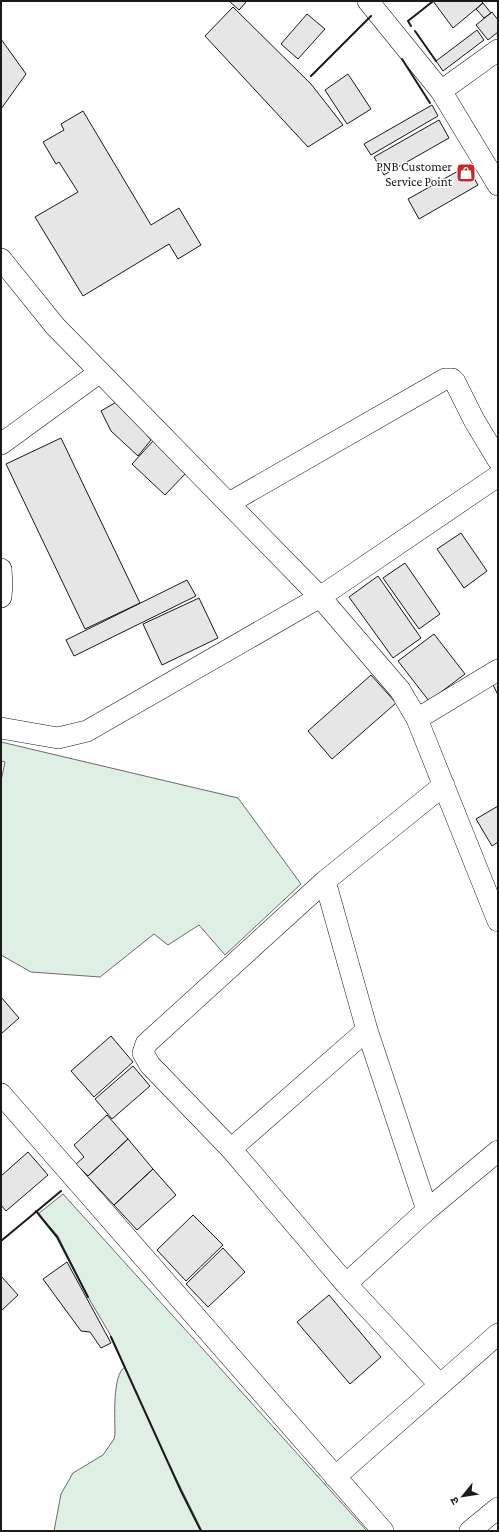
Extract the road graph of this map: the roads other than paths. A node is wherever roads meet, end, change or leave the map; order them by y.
1 (368, 1) edge
2 (498, 50) edge
3 (441, 91) junction
4 (498, 186) edge
5 (1, 259) edge
6 (100, 372) junction
7 (1, 444) edge
8 (498, 460) edge
9 (498, 476) edge
10 (229, 503) junction
11 (1, 569) edge
12 (1, 597) edge
13 (320, 597) junction
14 (498, 670) edge
15 (417, 720) junction
16 (1, 728) edge
17 (444, 785) junction
18 (325, 881) junction
19 (498, 920) edge
20 (367, 1030) junction
21 (1, 1094) edge
22 (231, 1149) junction
23 (498, 1151) edge
24 (427, 1210) junction
25 (346, 1284) junction
26 (498, 1334) edge
27 (440, 1385) junction
28 (335, 1477) junction
29 (498, 1508) edge
30 (382, 1531) edge
31 (470, 1531) edge

1 - 3 street
2 - 3 street
3 - 4 street
5 - 6 street
6 - 7 street
6 - 10 street
8 - 10 street
9 - 13 street
10 - 13 street
11 - 12 street
13 - 15 street
13 - 16 street
14 - 15 street
15 - 17 street
17 - 18 street
17 - 19 street
18 - 20 street
18 - 22 street
20 - 22 street
20 - 24 street
21 - 28 street
22 - 25 street
23 - 24 street
24 - 25 street
25 - 27 street
26 - 27 street
27 - 28 street
28 - 30 street
29 - 31 street

